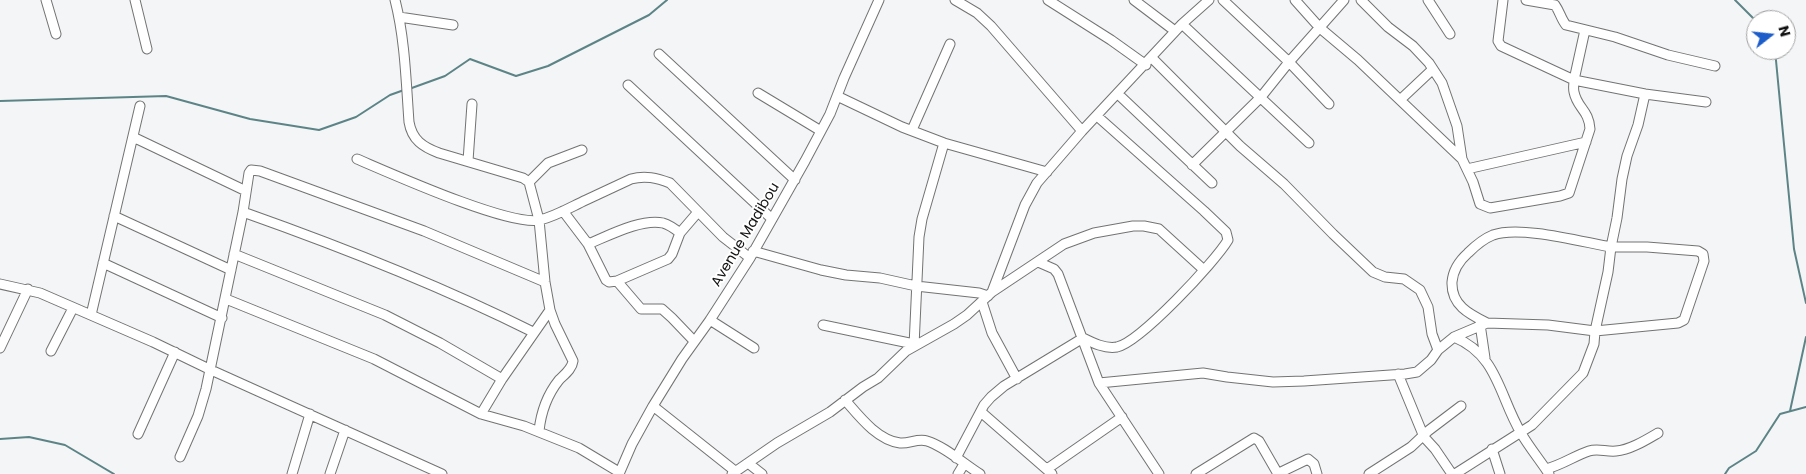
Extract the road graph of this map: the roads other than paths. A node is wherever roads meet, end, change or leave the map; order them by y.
1 (46, 0) edge
2 (135, 0) edge
3 (395, 0) edge
4 (878, 0) edge
5 (1048, 0) edge
6 (1134, 0) edge
7 (1209, 0) edge
8 (1222, 0) edge
9 (1295, 0) edge
10 (1344, 0) edge
11 (1361, 0) edge
12 (1428, 0) edge
13 (1503, 0) edge
14 (1526, 0) edge
15 (958, 1) edge
16 (399, 17) junction
17 (453, 24) dead end
18 (1179, 28) junction
19 (1320, 28) junction
20 (1585, 30) junction
21 (56, 34) dead end
22 (1450, 34) dead end
23 (950, 44) dead end
24 (147, 50) dead end
25 (658, 54) dead end
26 (1149, 61) junction
27 (1289, 62) junction
28 (1715, 66) dead end
29 (1433, 69) junction
30 (1574, 80) junction
31 (628, 85) dead end
32 (758, 92) dead end
33 (1118, 94) junction
34 (1645, 94) junction
35 (837, 96) junction
36 (1261, 97) junction
37 (1400, 100) junction
38 (1706, 102) dead end
39 (472, 104) dead end
40 (1330, 104) dead end
41 (140, 106) dead end
42 (1097, 116) junction
43 (912, 130) junction
44 (1225, 131) junction
45 (821, 132) junction
46 (1082, 132) junction
47 (133, 137) junction
48 (1586, 142) junction
49 (944, 143) junction
50 (1309, 143) dead end
51 (582, 150) dead end
52 (357, 159) dead end
53 (1462, 159) junction
54 (468, 161) junction
55 (1192, 165) junction
56 (1467, 170) junction
57 (1047, 172) junction
58 (795, 180) junction
59 (528, 182) junction
60 (1212, 183) dead end
61 (246, 191) junction
62 (563, 211) junction
63 (243, 212) junction
64 (698, 212) junction
65 (114, 216) junction
66 (772, 219) junction
67 (539, 220) junction
68 (680, 233) junction
69 (588, 244) junction
70 (1611, 247) junction
71 (234, 254) junction
72 (751, 255) junction
73 (1038, 262) junction
74 (103, 263) junction
75 (231, 270) junction
76 (1204, 270) junction
77 (617, 281) junction
78 (545, 282) junction
79 (0, 284) edge
80 (916, 286) junction
81 (28, 289) junction
82 (987, 297) junction
83 (226, 299) junction
84 (73, 308) junction
85 (550, 310) junction
86 (91, 315) junction
87 (222, 318) junction
88 (710, 320) junction
89 (1484, 323) junction
90 (823, 325) dead end
91 (1595, 331) junction
92 (533, 332) junction
93 (1454, 337) junction
94 (1083, 338) junction
95 (694, 341) junction
96 (914, 345) junction
97 (0, 348) edge
98 (754, 348) dead end
99 (1438, 350) junction
100 (51, 351) dead end
101 (175, 352) junction
102 (1485, 358) junction
103 (210, 370) junction
104 (1398, 374) junction
105 (502, 379) junction
106 (1017, 379) junction
107 (1099, 383) junction
108 (845, 400) junction
109 (653, 406) junction
110 (1461, 406) dead end
111 (981, 412) junction
112 (310, 414) junction
113 (481, 414) junction
114 (1122, 417) junction
115 (345, 430) junction
116 (540, 431) junction
117 (1520, 432) junction
118 (1658, 433) dead end
119 (138, 434) dead end
120 (1424, 437) junction
121 (1492, 449) junction
122 (180, 458) dead end
123 (956, 458) junction
124 (748, 463) junction
125 (964, 464) junction
126 (1050, 471) edge
127 (1548, 471) edge
128 (619, 473) edge
129 (734, 473) edge
130 (292, 474) edge
131 (330, 474) edge
132 (442, 474) edge
133 (762, 474) edge
134 (958, 474) edge
135 (980, 474) edge
136 (1159, 474) edge
137 (1196, 474) edge
138 (1277, 474) edge
139 (1317, 474) edge
140 (1369, 474) edge
141 (1454, 474) edge
142 (1500, 474) edge

1 - 21 street
2 - 24 street
3 - 16 street
4 - 35 street, Avenue Madibou
5 - 26 street
6 - 18 street
7 - 18 street
8 - 27 street
9 - 19 street
10 - 19 street
11 - 29 street
12 - 22 street
13 - 30 street
14 - 20 street
15 - 46 street
16 - 17 street
16 - 54 street
18 - 26 street
18 - 36 street
19 - 27 street
19 - 37 street
20 - 28 street
20 - 30 street
23 - 43 street
25 - 58 street
26 - 33 street
26 - 44 street
27 - 36 street
27 - 40 street
29 - 37 street
29 - 53 street
30 - 34 street
30 - 48 street
31 - 66 street
32 - 45 street
33 - 42 street
33 - 55 street
34 - 38 street
34 - 70 street
35 - 43 street
35 - 45 street, Avenue Madibou
36 - 44 street
36 - 50 street
37 - 53 street
39 - 54 street
41 - 47 street
42 - 46 street
42 - 76 street
43 - 49 street
44 - 55 street
44 - 99 street
45 - 58 street, Avenue Madibou
46 - 57 street
47 - 61 street
47 - 65 street
48 - 56 street
48 - 56 street
49 - 57 street
49 - 80 street
51 - 59 street
52 - 67 street
53 - 56 street
54 - 59 street
55 - 60 street
57 - 82 street
58 - 66 street, Avenue Madibou
59 - 67 street
61 - 63 street
61 - 78 street
62 - 64 street
62 - 67 street
62 - 69 street
63 - 71 street
63 - 92 street
64 - 68 street
64 - 72 street
65 - 74 street
65 - 75 street
66 - 72 street, Avenue Madibou
67 - 78 street
68 - 69 street
68 - 77 street
69 - 77 street
70 - 89 street
70 - 91 street
70 - 91 street
71 - 75 street
71 - 105 street
72 - 80 street
72 - 88 street, Avenue Madibou
73 - 76 street
73 - 82 street
73 - 94 street
74 - 86 street
74 - 87 street
75 - 83 street
76 - 94 street
77 - 95 street
78 - 85 street
79 - 81 street
80 - 82 street
80 - 96 street
81 - 84 street
81 - 97 street
82 - 96 street
82 - 106 street
83 - 87 street
83 - 113 street
84 - 86 street
84 - 100 street
85 - 92 street
85 - 116 street
86 - 101 street
87 - 103 street
88 - 95 street, Avenue Madibou
88 - 98 street
89 - 91 street
89 - 93 street
89 - 102 street
90 - 96 street
91 - 117 street
92 - 105 street
93 - 99 street
93 - 102 street
94 - 106 street
94 - 107 street
95 - 109 street, Avenue Madibou
96 - 108 street
99 - 104 street
101 - 103 street
101 - 119 street
102 - 117 street
103 - 112 street
103 - 122 street
104 - 107 street
104 - 120 street
105 - 113 street
106 - 111 street
107 - 114 street
108 - 123 street
108 - 124 street
109 - 128 street, Avenue Madibou
109 - 129 street
110 - 120 street
111 - 123 street
111 - 126 street
112 - 115 street
112 - 130 street
113 - 116 street
114 - 126 street
114 - 136 street
115 - 131 street
115 - 132 street
116 - 128 street
117 - 121 street
117 - 127 street
118 - 127 street
120 - 140 street
120 - 141 street
121 - 141 street
121 - 142 street
123 - 125 street
124 - 129 street
124 - 133 street
125 - 134 street
125 - 135 street
137 - 138 street
138 - 139 street

